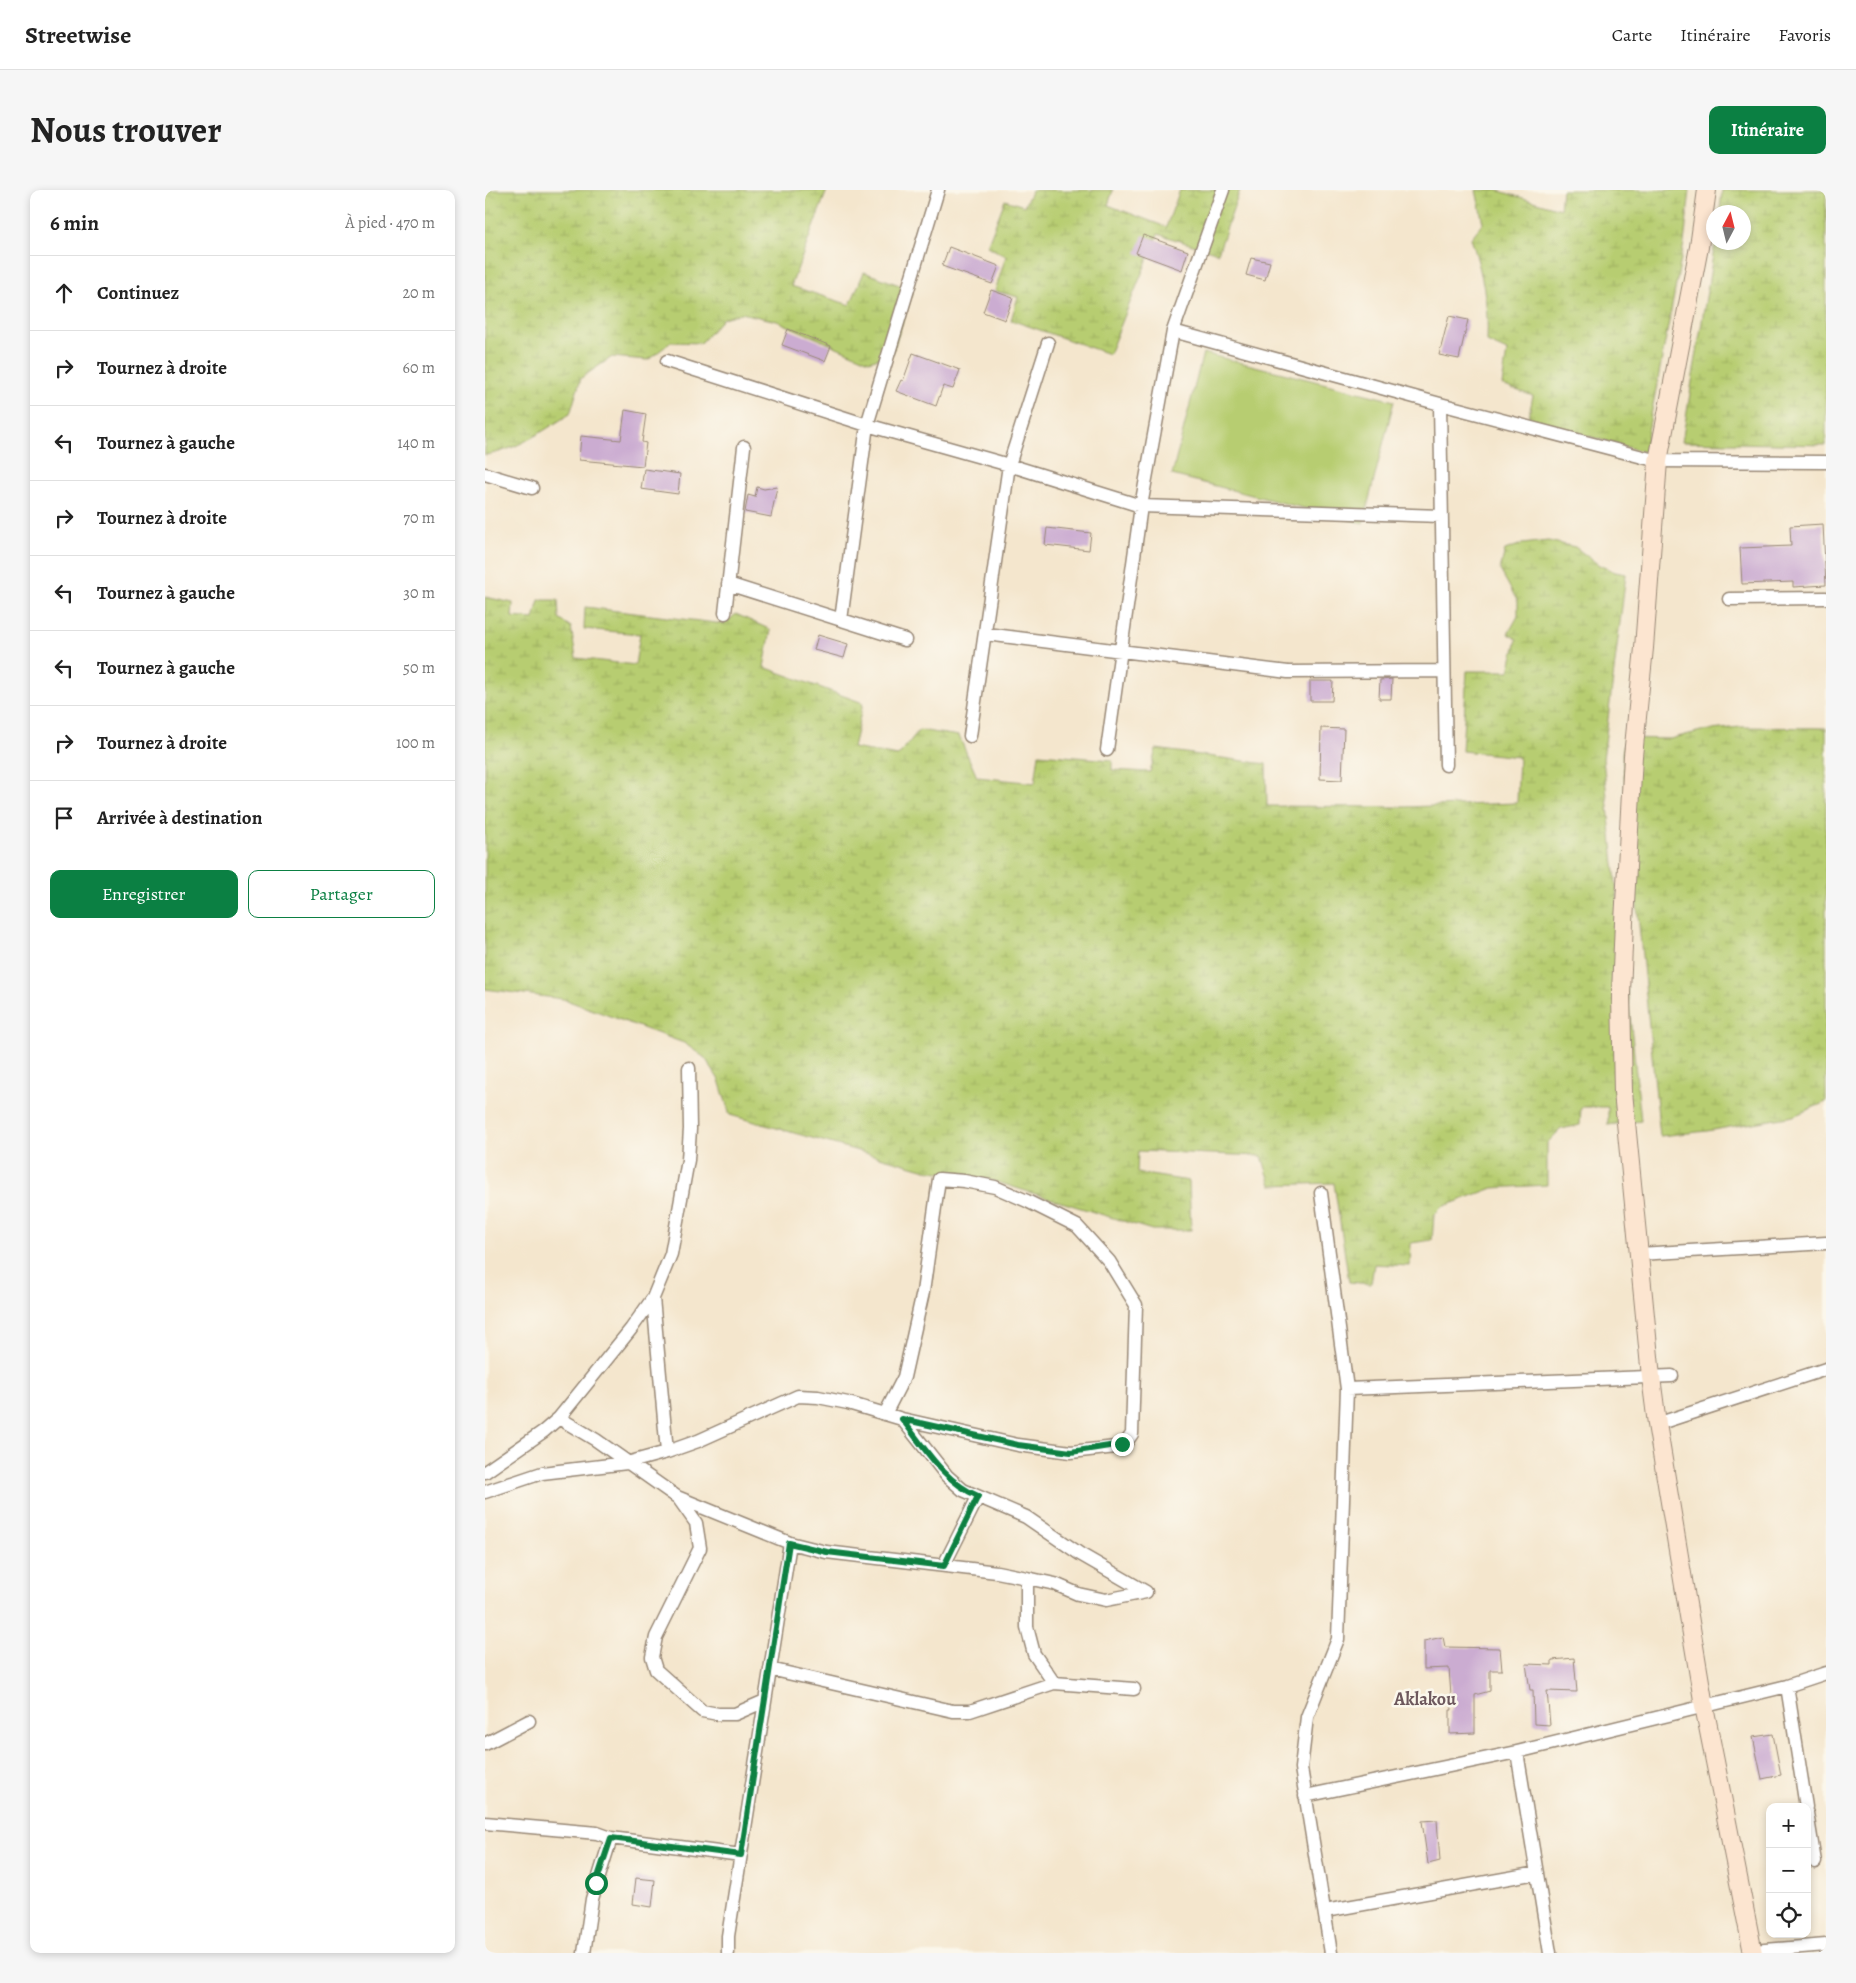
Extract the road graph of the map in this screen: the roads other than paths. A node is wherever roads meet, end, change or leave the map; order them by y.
1 (938, 190) edge
2 (1223, 190) edge
3 (1707, 190) edge
4 (1173, 331) junction
5 (1048, 343) dead end
6 (667, 361) dead end
7 (1440, 404) junction
8 (867, 425) junction
9 (744, 447) dead end
10 (1658, 461) junction
11 (1826, 462) edge
12 (1009, 465) junction
13 (485, 474) edge
14 (533, 488) dead end
15 (1141, 506) junction
16 (1441, 516) junction
17 (728, 584) junction
18 (1826, 598) edge
19 (1729, 599) dead end
20 (725, 613) dead end
21 (841, 620) junction
22 (986, 634) junction
23 (905, 640) dead end
24 (1121, 651) junction
25 (1444, 671) junction
26 (970, 736) dead end
27 (1107, 750) dead end
28 (1445, 765) dead end
29 (689, 1068) dead end
30 (1321, 1193) dead end
31 (1826, 1244) edge
32 (1639, 1254) junction
33 (653, 1298) junction
34 (1826, 1369) edge
35 (1672, 1376) dead end
36 (1651, 1377) junction
37 (1347, 1389) junction
38 (885, 1414) junction
39 (559, 1418) junction
40 (902, 1419) junction
41 (1657, 1424) junction
42 (667, 1452) junction
43 (627, 1463) junction
44 (485, 1472) edge
45 (485, 1492) edge
46 (978, 1496) junction
47 (677, 1497) junction
48 (789, 1543) junction
49 (944, 1566) junction
50 (1027, 1578) junction
51 (770, 1669) junction
52 (1826, 1673) edge
53 (1054, 1683) junction
54 (1787, 1686) junction
55 (1134, 1689) dead end
56 (765, 1701) junction
57 (1704, 1706) junction
58 (529, 1722) dead end
59 (485, 1744) edge
60 (1517, 1752) junction
61 (1305, 1796) junction
62 (1805, 1803) edge
63 (485, 1823) edge
64 (611, 1838) junction
65 (1811, 1838) edge
66 (741, 1855) junction
67 (1815, 1862) dead end
68 (1537, 1873) junction
69 (1325, 1911) junction
70 (1826, 1945) edge
71 (1753, 1952) edge
72 (584, 1953) edge
73 (728, 1953) edge
74 (1331, 1953) edge
75 (1550, 1953) edge

1 - 8 street
2 - 4 street
3 - 10 street
4 - 7 street
4 - 15 street
5 - 12 street
6 - 8 street
7 - 10 street
7 - 16 street
8 - 12 street
8 - 21 street
9 - 17 street
10 - 11 street
10 - 32 street
12 - 15 street
12 - 22 street
13 - 14 street
15 - 16 street
15 - 24 street
16 - 25 street
17 - 20 street
17 - 21 street
18 - 19 street
21 - 23 street
22 - 24 street
22 - 26 street
24 - 25 street
24 - 27 street
25 - 28 street
29 - 33 street
30 - 37 street
31 - 32 street
32 - 36 street
33 - 39 street
33 - 42 street
34 - 41 street
35 - 36 street
36 - 37 street
36 - 41 street
37 - 61 street
38 - 40 street
38 - 40 street
38 - 42 street
39 - 43 street
39 - 44 street
40 - 46 street
41 - 57 street
42 - 43 street
43 - 45 street
43 - 47 street
46 - 49 street
46 - 50 street
47 - 48 street
47 - 56 street
48 - 49 street
48 - 51 street
49 - 50 street
50 - 53 street
51 - 53 street
51 - 56 street
52 - 54 street
53 - 55 street
54 - 57 street
54 - 62 street
56 - 66 street
57 - 60 street
57 - 71 street
58 - 59 street
60 - 61 street
60 - 68 street
61 - 69 street
63 - 64 street
64 - 66 street
64 - 72 street
65 - 67 street
66 - 73 street
68 - 69 street
68 - 75 street
69 - 74 street
70 - 71 street

